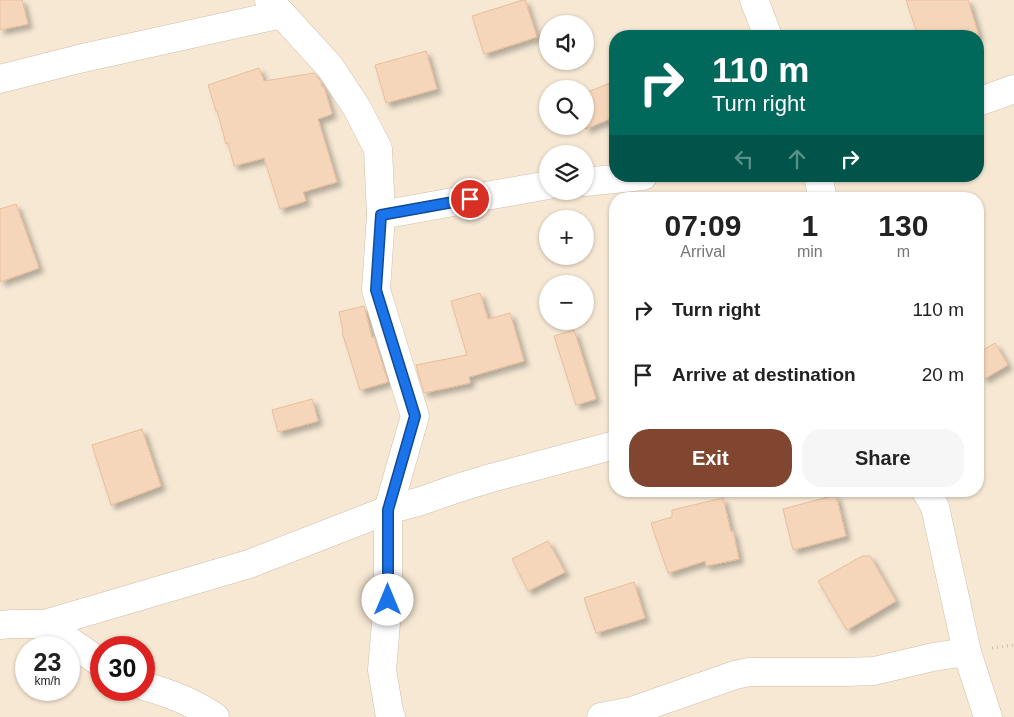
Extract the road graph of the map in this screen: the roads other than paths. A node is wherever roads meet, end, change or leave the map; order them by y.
1 (754, 0) edge
2 (276, 7) edge
3 (766, 30) edge
4 (0, 80) edge
5 (1014, 89) edge
6 (984, 100) edge
7 (609, 180) edge
8 (594, 181) edge
9 (539, 188) edge
10 (381, 215) junction
11 (609, 447) edge
12 (929, 497) edge
13 (388, 510) junction
14 (45, 624) junction
15 (0, 625) edge
16 (967, 652) junction
17 (90, 655) edge
18 (155, 690) edge
19 (215, 717) edge
20 (391, 717) edge
21 (601, 717) edge
22 (988, 717) edge

1 - 3 street
2 - 4 street
2 - 10 street
5 - 6 street
7 - 8 street
9 - 10 street
10 - 13 street
11 - 13 street
12 - 16 street
13 - 14 street
13 - 20 street
14 - 15 street
14 - 17 street
16 - 21 street
16 - 22 street
18 - 19 street

